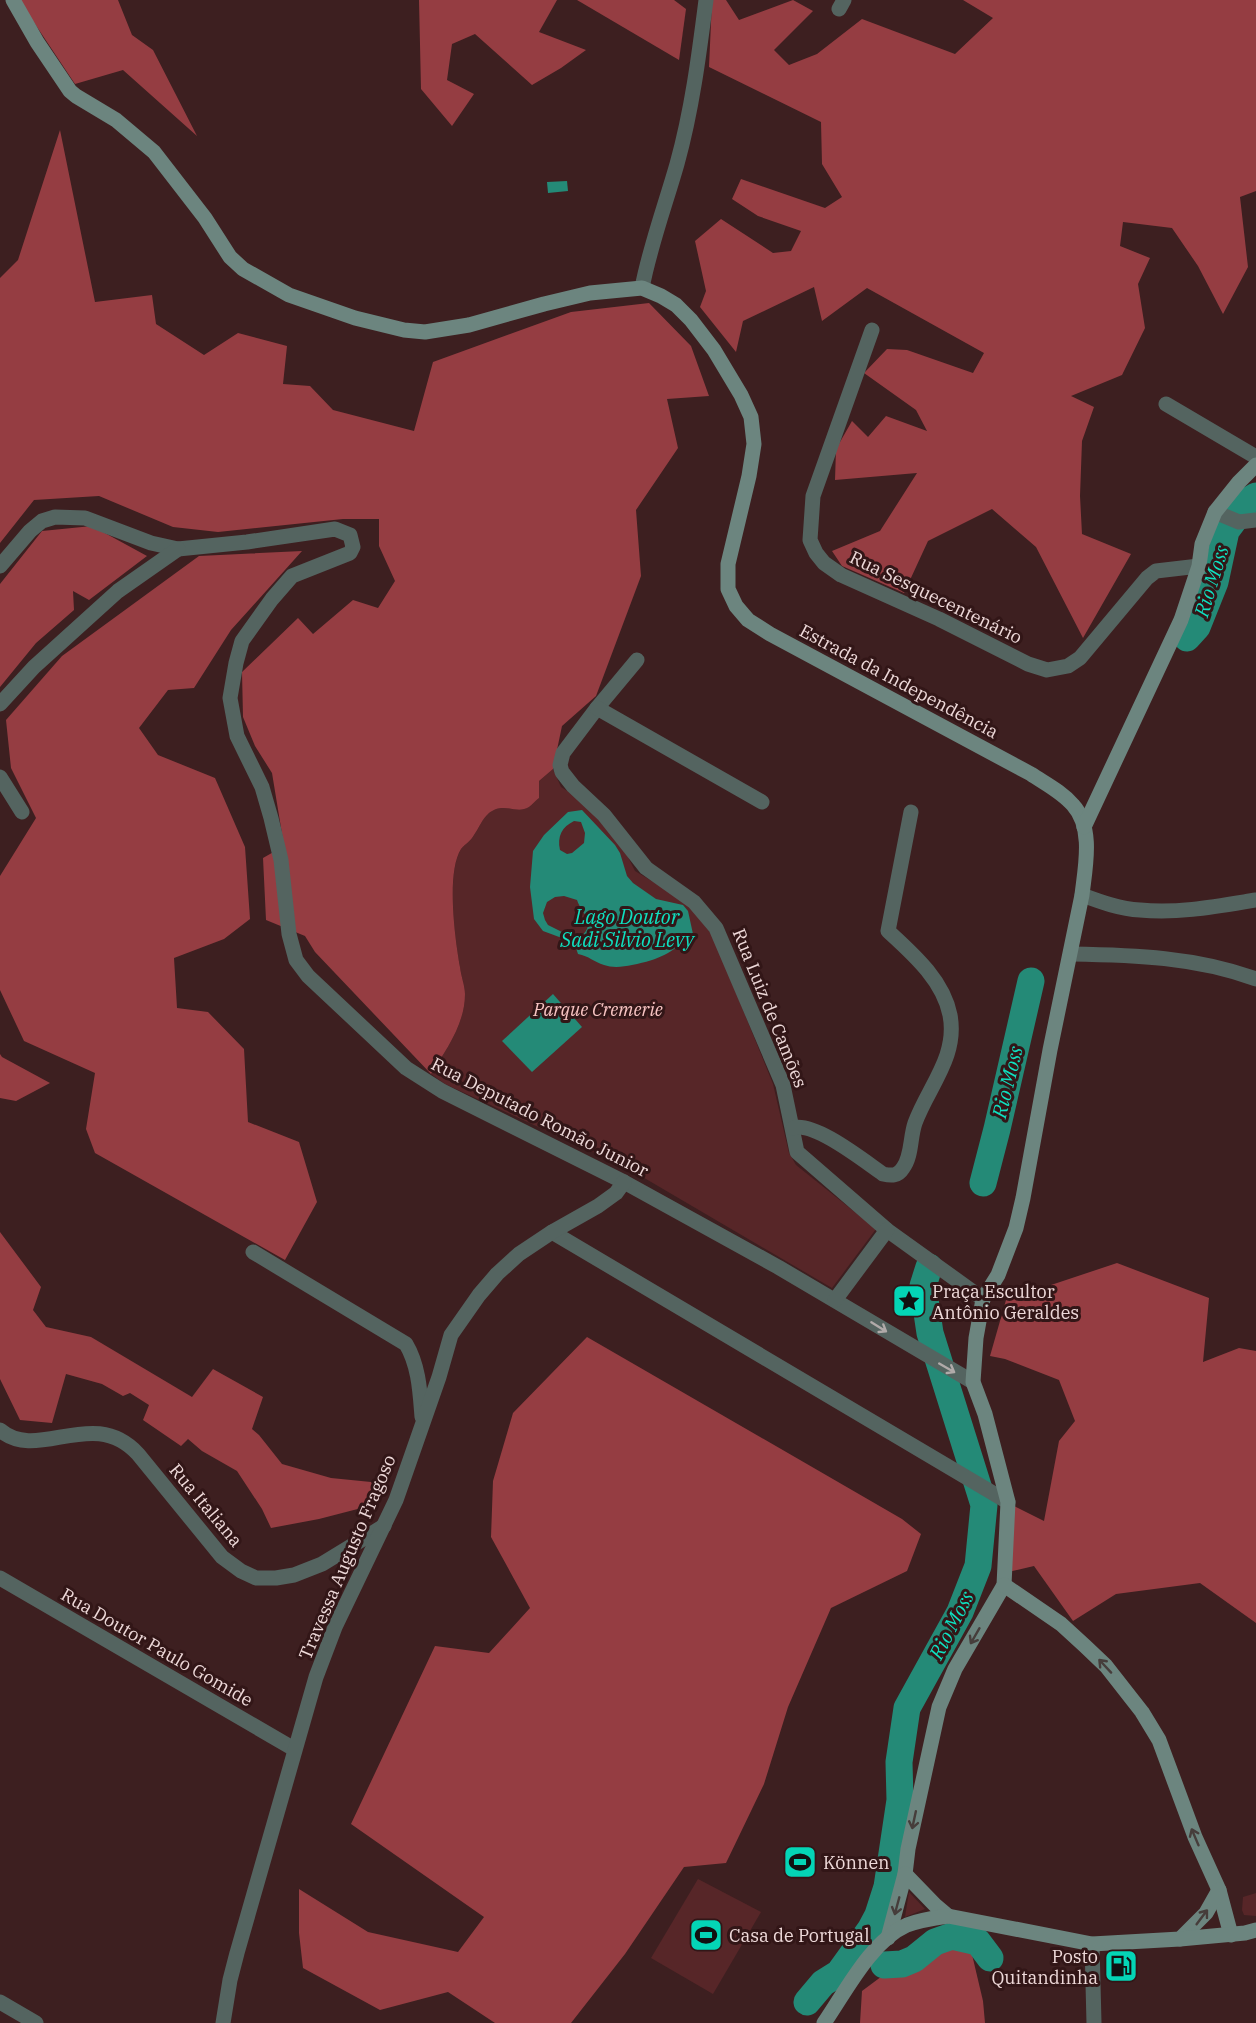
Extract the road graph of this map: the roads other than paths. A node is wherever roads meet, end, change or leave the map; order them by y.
1 (13, 0) edge
2 (706, 0) edge
3 (642, 288) junction
4 (872, 330) dead end
5 (1166, 404) dead end
6 (1256, 457) edge
7 (1256, 465) edge
8 (1215, 512) junction
9 (1256, 520) edge
10 (178, 549) junction
11 (0, 566) edge
12 (1199, 566) junction
13 (637, 660) dead end
14 (0, 704) edge
15 (597, 708) junction
16 (0, 777) edge
17 (762, 802) dead end
18 (22, 812) dead end
19 (911, 812) dead end
20 (1084, 827) junction
21 (1082, 896) junction
22 (1256, 900) edge
23 (1071, 954) junction
24 (1256, 979) edge
25 (793, 1128) junction
26 (624, 1182) junction
27 (886, 1230) junction
28 (552, 1232) junction
29 (253, 1252) dead end
30 (983, 1299) junction
31 (835, 1300) junction
32 (972, 1382) junction
33 (423, 1423) junction
34 (0, 1430) edge
35 (1007, 1502) junction
36 (384, 1526) junction
37 (0, 1578) edge
38 (1004, 1585) junction
39 (294, 1749) junction
40 (905, 1874) junction
41 (1219, 1890) junction
42 (948, 1916) junction
43 (1247, 1933) edge
44 (888, 1938) junction
45 (1180, 1939) junction
46 (1092, 1944) junction
47 (0, 2002) edge
48 (36, 2023) edge
49 (223, 2023) edge
50 (824, 2023) edge
51 (1094, 2023) edge

1 - 3 street
2 - 3 street
3 - 20 street, Estrada da Independência
4 - 12 street, Rua Sesquecentenário
5 - 6 street
7 - 8 street
8 - 9 street
8 - 12 street
10 - 11 street, Rua Deputado Romão Junior
10 - 14 street
10 - 26 street, Rua Deputado Romão Junior
12 - 20 street
13 - 15 street, Rua Luiz de Camões
15 - 17 street
15 - 25 street, Rua Luiz de Camões
16 - 18 street
19 - 25 street
20 - 21 street, Estrada da Independência
21 - 22 street
21 - 23 street, Estrada da Independência
23 - 24 street
23 - 30 street, Estrada da Independência
25 - 27 street, Rua Luiz de Camões
26 - 28 street, Travessa Augusto Fragoso
26 - 31 street, Rua Deputado Romão Junior
27 - 30 street, Rua Luiz de Camões
27 - 31 street
28 - 33 street, Travessa Augusto Fragoso
28 - 35 street
29 - 33 street
30 - 32 street, Estrada da Independência
31 -> 32 street, Rua Deputado Romão Junior
32 - 35 street, Estrada da Independência
33 - 36 street, Travessa Augusto Fragoso
34 - 36 street, Rua Italiana
35 - 38 street, Estrada da Independência
36 - 39 street, Travessa Augusto Fragoso
37 - 39 street, Rua Doutor Paulo Gomide
38 -> 40 street, Estrada da Independência
41 -> 38 street
39 - 49 street, Travessa Augusto Fragoso
40 - 42 street
40 -> 44 street, Estrada da Independência
41 - 43 street
45 -> 41 street
42 - 44 street
42 - 46 street
43 - 45 street
44 - 50 street
45 - 46 street
46 - 51 street
47 - 48 street

